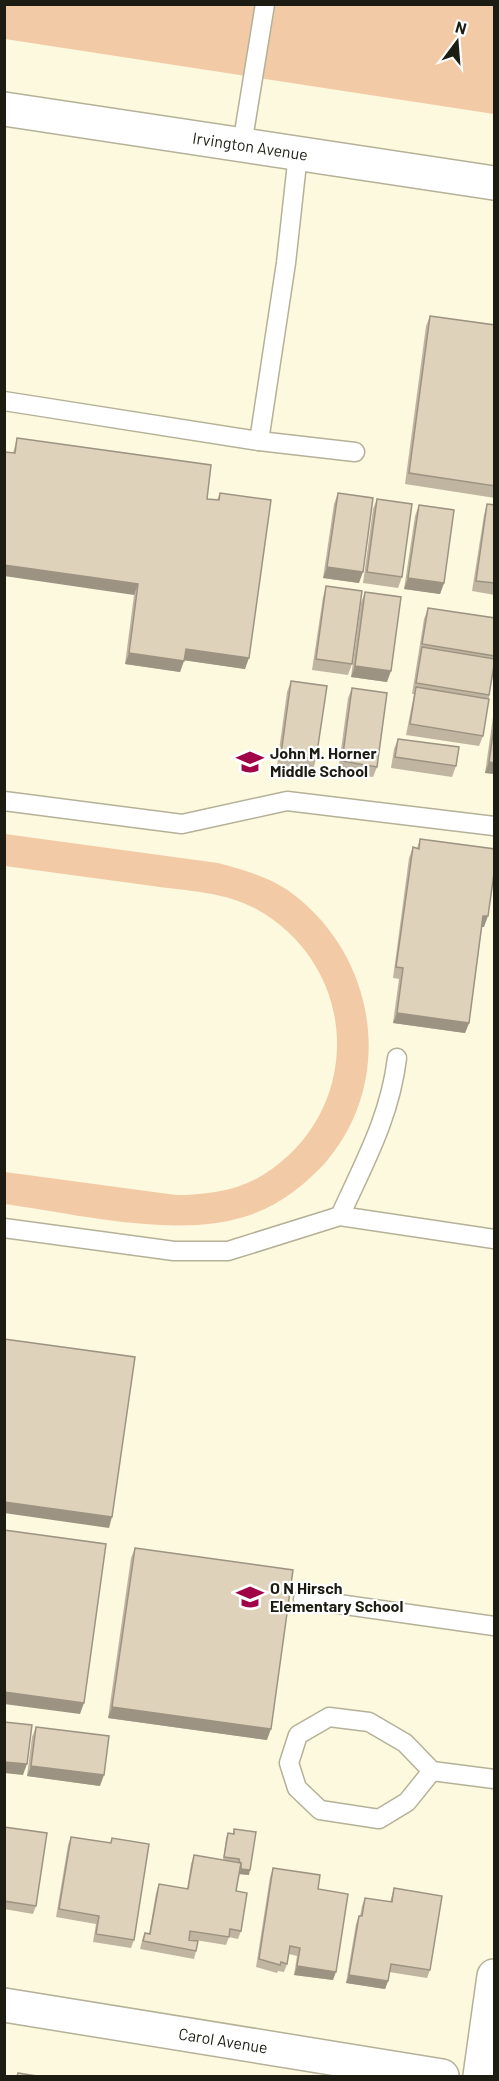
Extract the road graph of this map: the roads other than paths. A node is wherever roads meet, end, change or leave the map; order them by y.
1 (265, 4) edge
2 (4, 109) edge
3 (242, 145) junction
4 (298, 154) junction
5 (495, 183) edge
6 (4, 401) edge
7 (259, 441) junction
8 (355, 452) dead end
9 (4, 801) edge
10 (495, 826) edge
11 (396, 1058) dead end
12 (340, 1216) junction
13 (4, 1228) edge
14 (495, 1239) edge
15 (303, 1599) dead end
16 (495, 1626) edge
17 (432, 1771) junction
18 (495, 1779) edge
19 (495, 1976) edge
20 (4, 2005) edge
21 (442, 2076) edge
22 (480, 2076) edge

1 - 3 lane
2 - 3 street, Irvington Avenue
3 - 4 street, Irvington Avenue
4 - 5 street, Irvington Avenue
4 - 7 lane
6 - 7 lane
7 - 8 lane
9 - 10 lane
11 - 12 lane
12 - 13 lane
12 - 14 lane
15 - 16 lane
17 - 17 lane
17 - 18 lane
19 - 22 street
20 - 21 street, Carol Avenue

